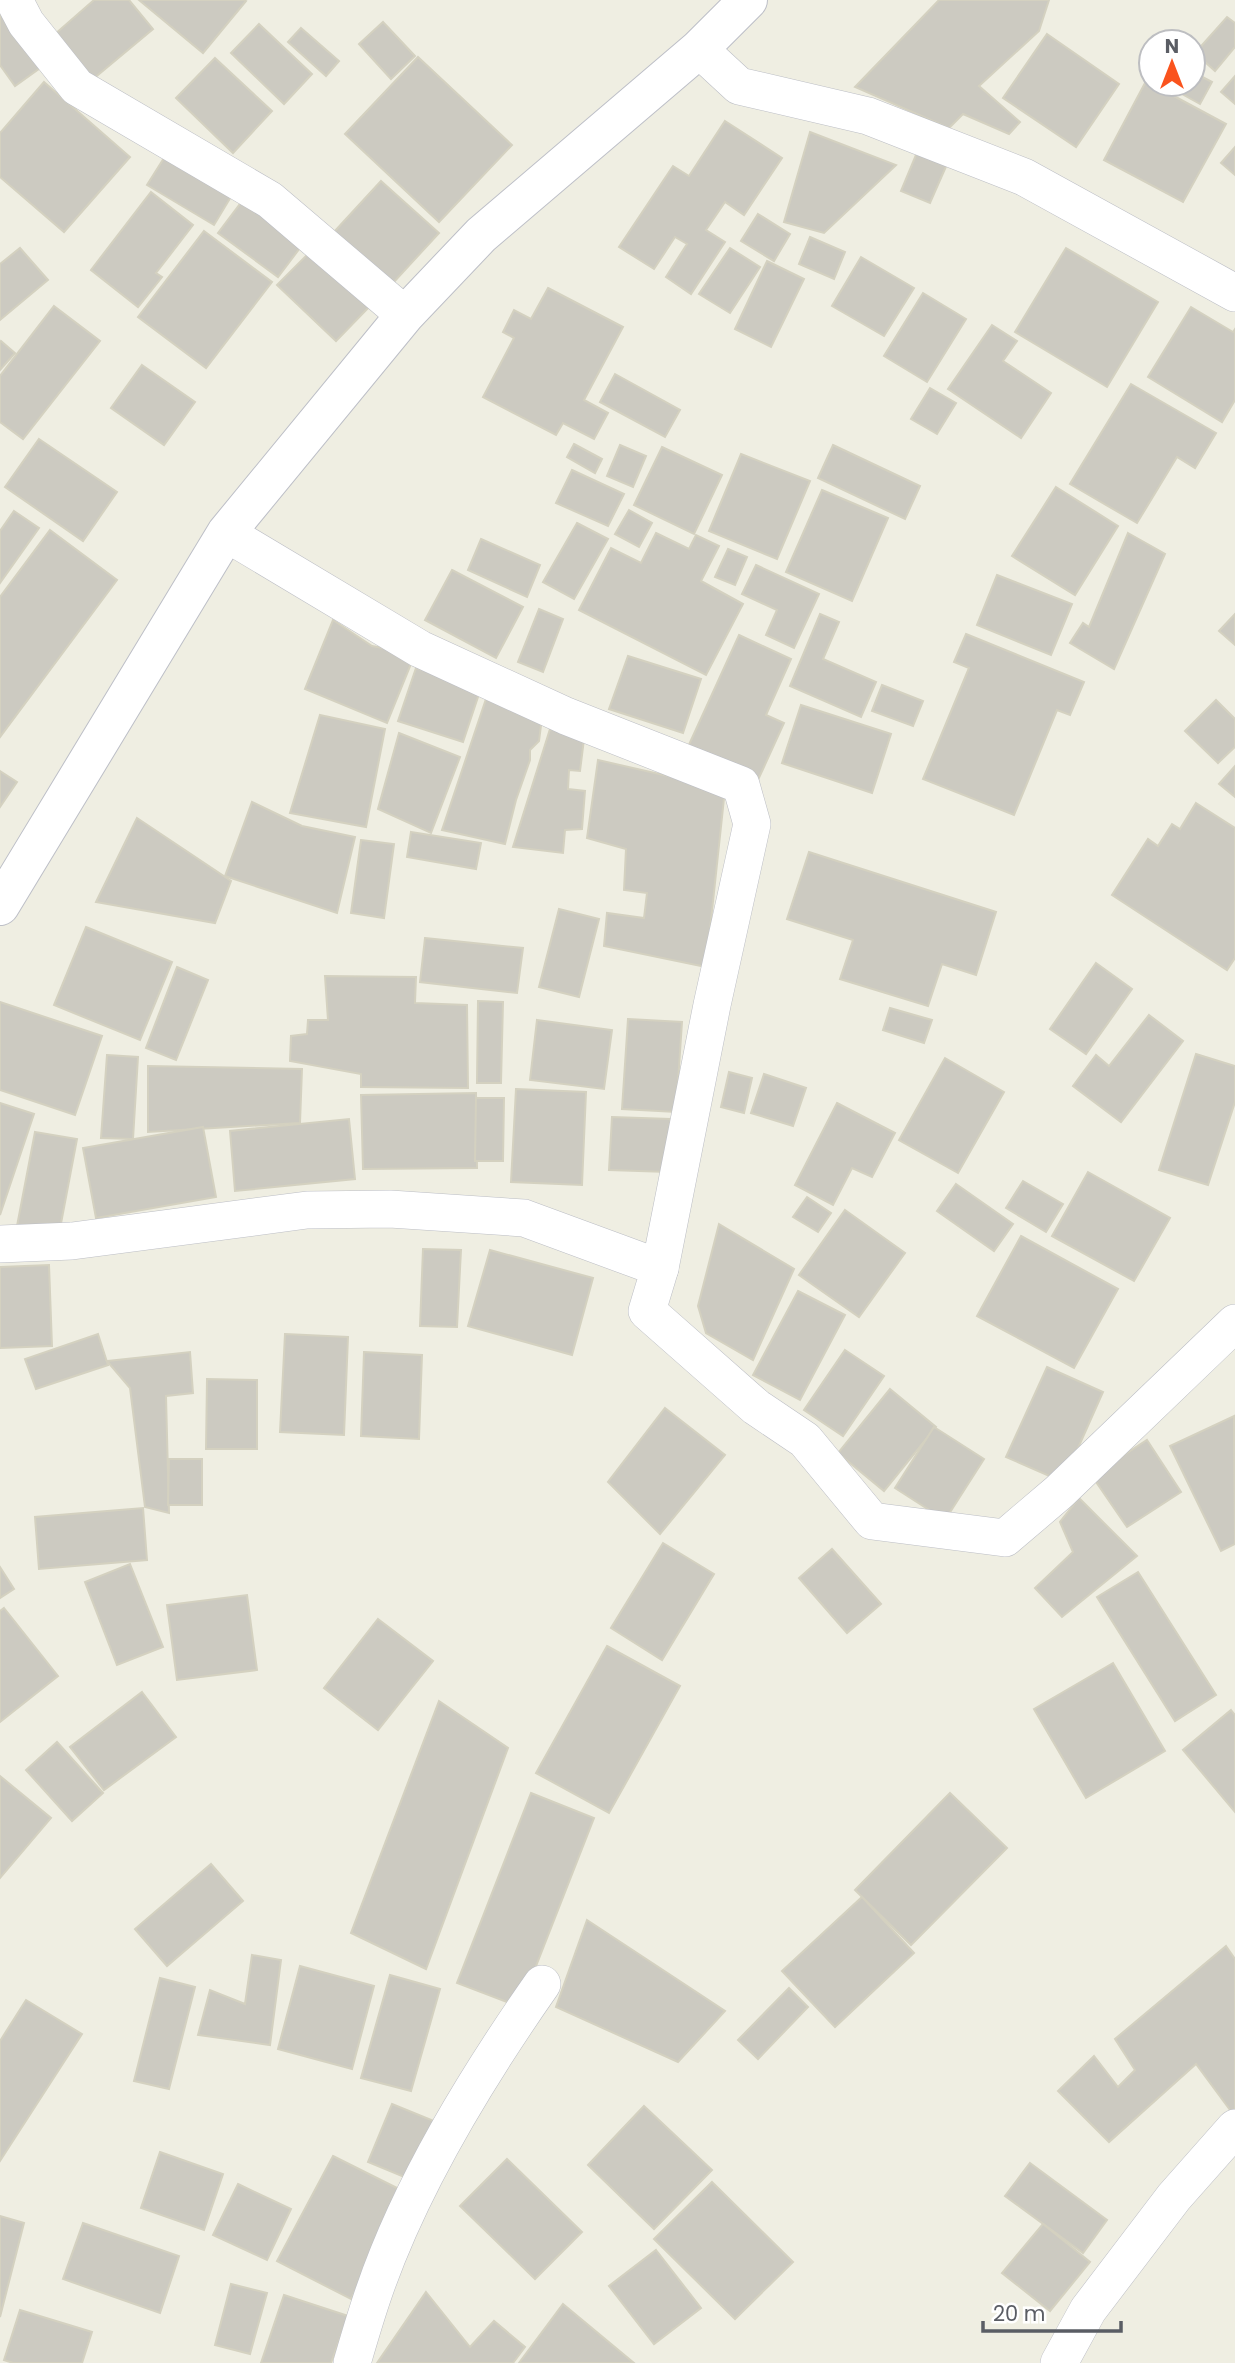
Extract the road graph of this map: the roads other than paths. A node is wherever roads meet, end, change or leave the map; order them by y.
1 (14, 0) edge
2 (748, 0) edge
3 (699, 49) junction
4 (1235, 293) edge
5 (405, 315) junction
6 (226, 533) junction
7 (0, 906) edge
8 (0, 1244) edge
9 (660, 1268) junction
10 (1235, 1324) edge
11 (542, 1984) dead end
12 (1235, 2129) edge
13 (352, 2363) edge
14 (1059, 2363) edge

1 - 5 street
2 - 3 main road
3 - 4 street
3 - 5 main road
5 - 6 main road
6 - 7 main road
6 - 9 street
8 - 9 street
9 - 10 street
11 - 13 street
12 - 14 street

